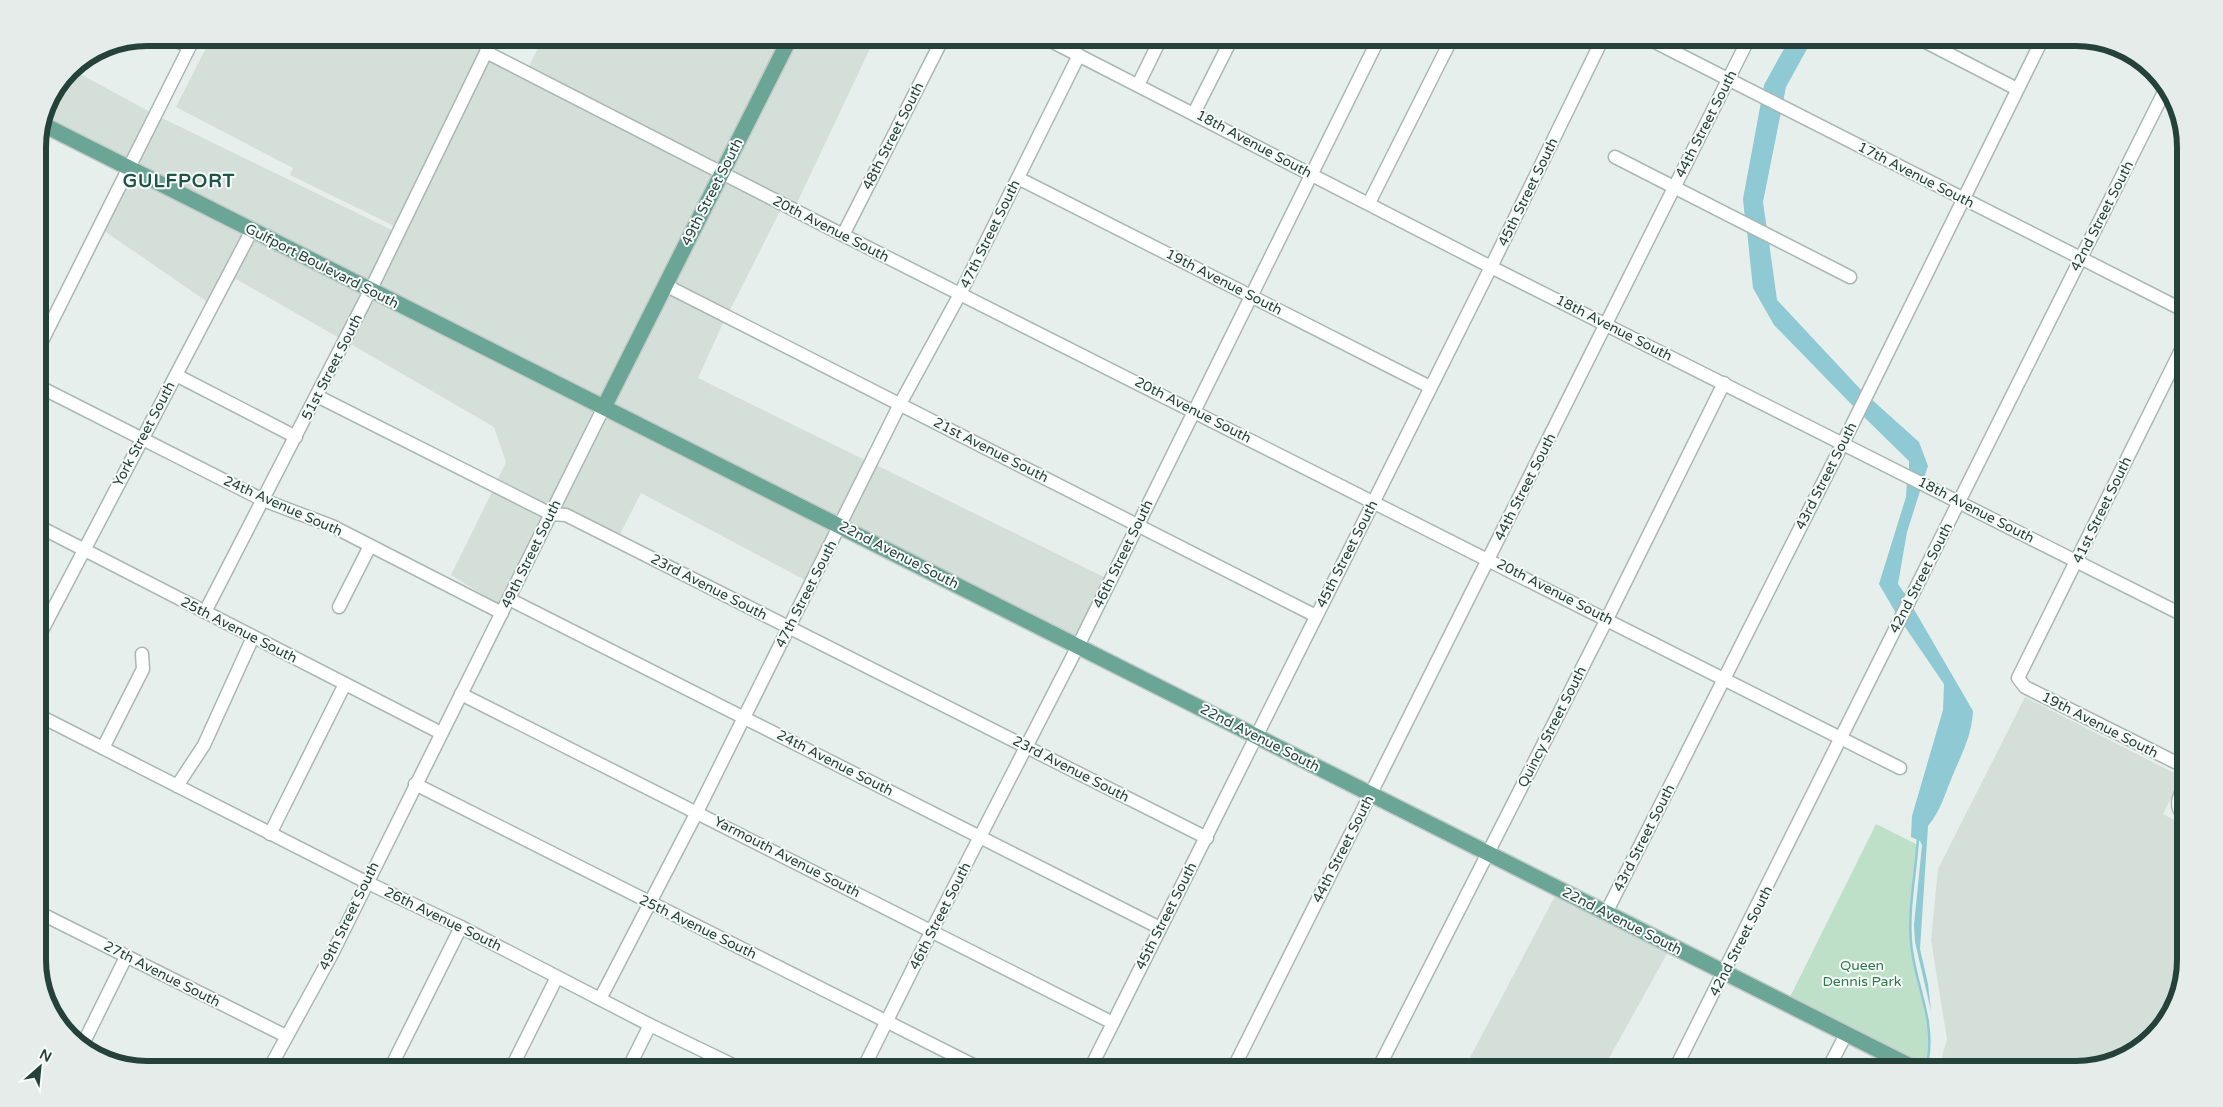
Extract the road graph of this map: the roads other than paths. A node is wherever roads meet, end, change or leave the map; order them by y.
1 (190, 46) edge
2 (489, 46) edge
3 (786, 46) edge
4 (939, 46) edge
5 (1061, 46) edge
6 (1157, 46) edge
7 (1228, 46) edge
8 (1375, 46) edge
9 (1448, 46) edge
10 (1599, 46) edge
11 (1663, 46) edge
12 (1745, 46) edge
13 (1934, 46) edge
14 (2039, 46) edge
15 (486, 52) junction
16 (1079, 55) junction
17 (1729, 79) junction
18 (1138, 84) junction
19 (2017, 89) junction
20 (2162, 95) edge
21 (1194, 113) junction
22 (49, 127) edge
23 (1615, 157) dead end
24 (130, 168) junction
25 (721, 173) junction
26 (1312, 175) junction
27 (1018, 178) junction
28 (1674, 188) junction
29 (1963, 199) junction
30 (1369, 203) junction
31 (252, 230) junction
32 (843, 235) junction
33 (2080, 258) junction
34 (1491, 267) junction
35 (1850, 277) dead end
36 (665, 285) junction
37 (370, 291) junction
38 (960, 294) junction
39 (1252, 295) junction
40 (2177, 307) edge
41 (46, 320) edge
42 (51, 322) junction
43 (1607, 324) junction
44 (46, 332) edge
45 (2177, 358) edge
46 (176, 375) junction
47 (1724, 383) junction
48 (1430, 387) junction
49 (46, 390) edge
50 (317, 396) junction
51 (900, 404) junction
52 (604, 407) junction
53 (1195, 411) junction
54 (141, 437) junction
55 (296, 437) junction
56 (1843, 442) junction
57 (263, 500) junction
58 (1374, 501) junction
59 (1960, 502) junction
60 (551, 514) junction
61 (1138, 525) junction
62 (840, 526) junction
63 (46, 530) edge
64 (370, 546) junction
65 (83, 549) junction
66 (1489, 559) junction
67 (2077, 562) junction
68 (509, 598) junction
69 (339, 606) dead end
70 (205, 612) junction
71 (2177, 612) edge
72 (502, 613) junction
73 (1316, 616) junction
74 (1607, 618) junction
75 (46, 622) edge
76 (789, 628) junction
77 (253, 637) junction
78 (1078, 646) junction
79 (142, 654) dead end
80 (2018, 678) joint
81 (1725, 679) junction
82 (345, 684) junction
83 (461, 694) junction
84 (744, 717) junction
85 (46, 719) edge
86 (441, 733) junction
87 (1256, 736) junction
88 (1842, 737) junction
89 (1026, 746) junction
90 (103, 748) junction
91 (2177, 763) edge
92 (1900, 768) dead end
93 (415, 784) junction
94 (178, 786) junction
95 (1371, 794) junction
96 (697, 812) junction
97 (270, 834) junction
98 (981, 836) junction
99 (1207, 838) junction
100 (1488, 853) junction
101 (366, 882) junction
102 (650, 903) junction
103 (1606, 913) junction
104 (46, 916) edge
105 (460, 927) junction
106 (1160, 928) junction
107 (932, 930) junction
108 (126, 956) junction
109 (1725, 973) junction
110 (557, 977) junction
111 (600, 999) junction
112 (887, 1021) junction
113 (1113, 1023) junction
114 (650, 1025) junction
115 (1846, 1034) junction
116 (286, 1036) junction
117 (85, 1039) edge
118 (274, 1061) edge
119 (394, 1061) edge
120 (515, 1061) edge
121 (632, 1061) edge
122 (723, 1061) edge
123 (867, 1061) edge
124 (964, 1061) edge
125 (1094, 1061) edge
126 (1237, 1061) edge
127 (1383, 1061) edge
128 (1680, 1061) edge
129 (1832, 1061) edge
130 (1898, 1061) edge

1 - 24 street
2 - 15 street, 51st Street South
3 - 25 main road, 49th Street South
4 - 32 street, 48th Street South
5 - 16 street, 18th Avenue South
6 - 18 street
7 - 21 street
8 - 26 street, 46th Street South
9 - 30 street
10 - 34 street, 45th Street South
11 - 17 street, 17th Avenue South
12 - 17 street, 44th Street South
13 - 19 street
14 - 19 street, 43rd Street South
15 - 25 street, 20th Avenue South
15 - 37 street, 51st Street South
16 - 18 street, 18th Avenue South
16 - 27 street, 47th Street South
17 - 28 street, 44th Street South
17 - 29 street, 17th Avenue South
18 - 21 street, 18th Avenue South
19 - 29 street, 43rd Street South
20 - 33 street, 42nd Street South
21 - 26 street, 18th Avenue South
22 - 24 main road, Gulfport Boulevard South
23 - 28 street
24 - 31 main road, Gulfport Boulevard South
24 - 42 street
25 - 32 street, 20th Avenue South
25 - 36 main road, 49th Street South
26 - 30 street, 18th Avenue South
26 - 39 street, 46th Street South
27 - 38 street, 47th Street South
27 - 39 street, 19th Avenue South
28 - 35 street
28 - 43 street, 44th Street South
29 - 33 street, 17th Avenue South
29 - 56 street, 43rd Street South
30 - 34 street, 18th Avenue South
31 - 37 main road, Gulfport Boulevard South
31 - 46 street, York Street South
32 - 38 street, 20th Avenue South
33 - 40 street, 17th Avenue South
33 - 59 street, 42nd Street South
34 - 43 street, 18th Avenue South
34 - 48 street, 45th Street South
36 - 51 street, 21st Avenue South
36 - 52 main road, 49th Street South
37 - 50 street, 51st Street South
37 - 52 main road, Gulfport Boulevard South
38 - 51 street, 47th Street South
38 - 53 street, 20th Avenue South
39 - 48 street, 19th Avenue South
39 - 53 street, 46th Street South
41 - 42 street
42 - 44 street
43 - 47 street, 18th Avenue South
43 - 66 street, 44th Street South
45 - 67 street, 41st Street South
46 - 54 street, York Street South
46 - 55 street
47 - 56 street, 18th Avenue South
47 - 74 street, Quincy Street South
48 - 58 street, 45th Street South
49 - 54 street, 24th Avenue South
50 - 55 street, 51st Street South
50 - 60 street, 23rd Avenue South
51 - 61 street, 21st Avenue South
51 - 62 street, 47th Street South
52 - 60 street, 49th Street South
52 - 62 main road, 22nd Avenue South
53 - 58 street, 20th Avenue South
53 - 61 street, 46th Street South
54 - 57 street, 24th Avenue South
54 - 65 street, York Street South
55 - 57 street, 51st Street South
56 - 59 street, 18th Avenue South
56 - 81 street, 43rd Street South
57 - 64 street, 24th Avenue South
57 - 70 street, 51st Street South
58 - 66 street, 20th Avenue South
58 - 73 street, 45th Street South
59 - 67 street, 18th Avenue South
59 - 88 street, 42nd Street South
60 - 68 street, 49th Street South
60 - 76 street, 23rd Avenue South
61 - 73 street, 21st Avenue South
61 - 78 street, 46th Street South
62 - 76 street, 47th Street South
62 - 78 main road, 22nd Avenue South
63 - 65 street, 25th Avenue South
64 - 69 street
64 - 72 street, 24th Avenue South
65 - 70 street, 25th Avenue South
65 - 75 street, York Street South
66 - 74 street, 20th Avenue South
66 - 95 street, 44th Street South
67 - 71 street, 18th Avenue South
67 - 80 street, 41st Street South
68 - 72 street, 49th Street South
68 - 84 street, 24th Avenue South
70 - 77 street, 25th Avenue South
72 - 83 street, 49th Street South
73 - 87 street, 45th Street South
74 - 81 street, 20th Avenue South
74 - 100 street, Quincy Street South
76 - 84 street, 47th Street South
76 - 89 street, 23rd Avenue South
77 - 82 street, 25th Avenue South
77 - 94 street
78 - 87 main road, 22nd Avenue South
78 - 89 street, 46th Street South
79 - 90 street
80 - 91 street, 19th Avenue South
81 - 88 street, 20th Avenue South
81 - 103 street, 43rd Street South
82 - 86 street, 25th Avenue South
82 - 97 street
83 - 86 street, 49th Street South
83 - 96 street, Yarmouth Avenue South
84 - 96 street, 47th Street South
84 - 98 street, 24th Avenue South
85 - 90 street, 26th Avenue South
86 - 93 street, 49th Street South
87 - 95 main road, 22nd Avenue South
87 - 99 street, 45th Street South
88 - 92 street, 20th Avenue South
88 - 109 street, 42nd Street South
89 - 98 street, 46th Street South
89 - 99 street, 23rd Avenue South
90 - 94 street, 26th Avenue South
93 - 101 street, 49th Street South
93 - 102 street, 25th Avenue South
94 - 97 street, 26th Avenue South
95 - 100 main road, 22nd Avenue South
95 - 126 street, 44th Street South
96 - 102 street, 47th Street South
96 - 107 street, Yarmouth Avenue South
97 - 101 street, 26th Avenue South
98 - 106 street, 24th Avenue South
98 - 107 street, 46th Street South
99 - 106 street, 45th Street South
100 - 103 main road, 22nd Avenue South
100 - 127 street, Quincy Street South
101 - 105 street, 26th Avenue South
101 - 116 street, 49th Street South
102 - 111 street, 47th Street South
102 - 112 street, 25th Avenue South
103 - 109 main road, 22nd Avenue South
104 - 108 street, 27th Avenue South
105 - 110 street, 26th Avenue South
105 - 119 street
106 - 113 street, 45th Street South
107 - 112 street, 46th Street South
107 - 113 street, Yarmouth Avenue South
108 - 116 street, 27th Avenue South
108 - 117 street
109 - 115 main road, 22nd Avenue South
109 - 128 street, 42nd Street South
110 - 111 street, 26th Avenue South
110 - 120 street
111 - 114 street, 26th Avenue South
112 - 123 street, 46th Street South
112 - 124 street, 25th Avenue South
113 - 125 street, 45th Street South
114 - 121 street
114 - 122 street, 26th Avenue South
115 - 129 street
115 - 130 main road, 22nd Avenue South
116 - 118 street, 49th Street South

